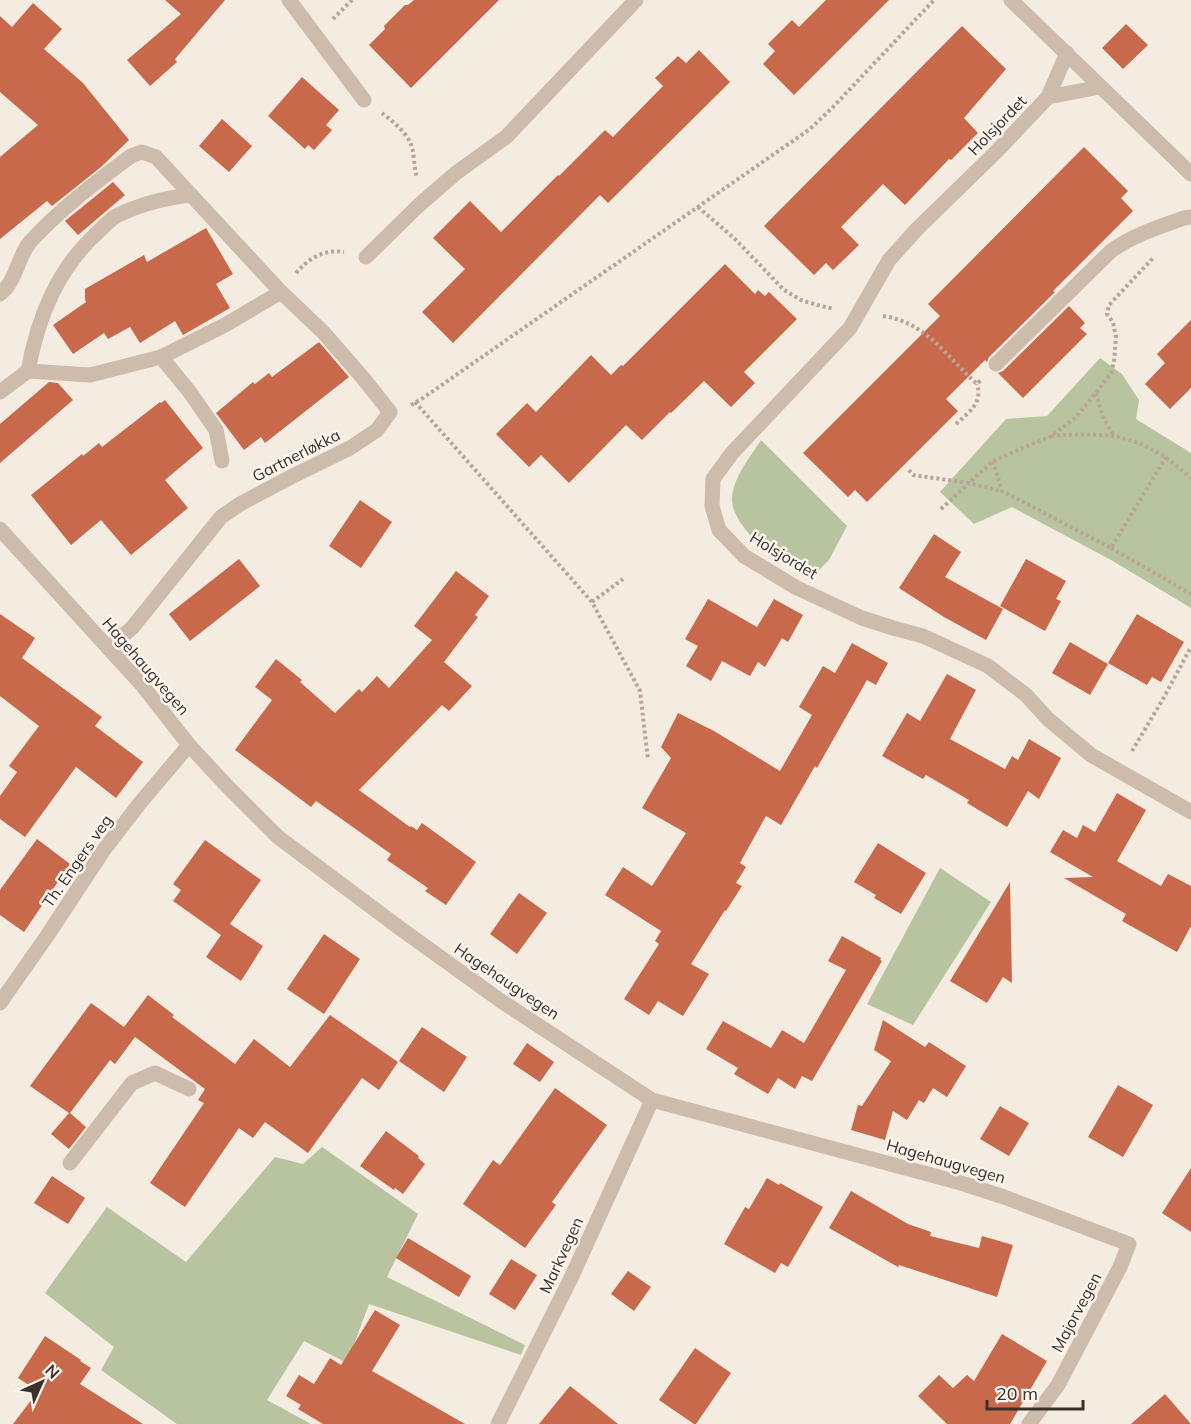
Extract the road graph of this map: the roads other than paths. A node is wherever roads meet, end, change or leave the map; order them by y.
1 (288, 0) edge
2 (636, 0) edge
3 (1011, 0) edge
4 (1067, 53) junction
5 (1100, 87) junction
6 (1048, 98) junction
7 (364, 100) road end
8 (1191, 174) edge
9 (191, 195) junction
10 (1191, 217) edge
11 (366, 257) road end
12 (281, 292) junction
13 (0, 294) edge
14 (161, 357) junction
15 (996, 364) dead end
16 (28, 371) junction
17 (0, 392) edge
18 (222, 461) dead end
19 (0, 529) edge
20 (108, 648) junction
21 (189, 745) junction
22 (1191, 812) edge
23 (0, 1003) edge
24 (189, 1089) dead end
25 (652, 1100) junction
26 (70, 1163) dead end
27 (1129, 1244) joint
28 (498, 1424) edge
29 (1029, 1424) edge

1 - 7 street
2 - 11 street
3 - 4 street
4 - 5 street
4 - 6 street, Holsjordet
5 - 6 street, Holsjordet
5 - 8 street
6 - 22 street, Holsjordet
9 - 12 street
9 - 13 street
9 - 16 street
10 - 15 street
12 - 14 street
12 - 20 street, Gartnerløkka
14 - 16 street
14 - 18 street
16 - 17 street
19 - 20 street, Hagehaugvegen
20 - 21 street, Hagehaugvegen
21 - 23 street, Th. Engers veg
21 - 25 street, Hagehaugvegen
24 - 26 street
25 - 27 street, Hagehaugvegen
25 - 28 street, Markvegen
27 - 29 street, Majorvegen

